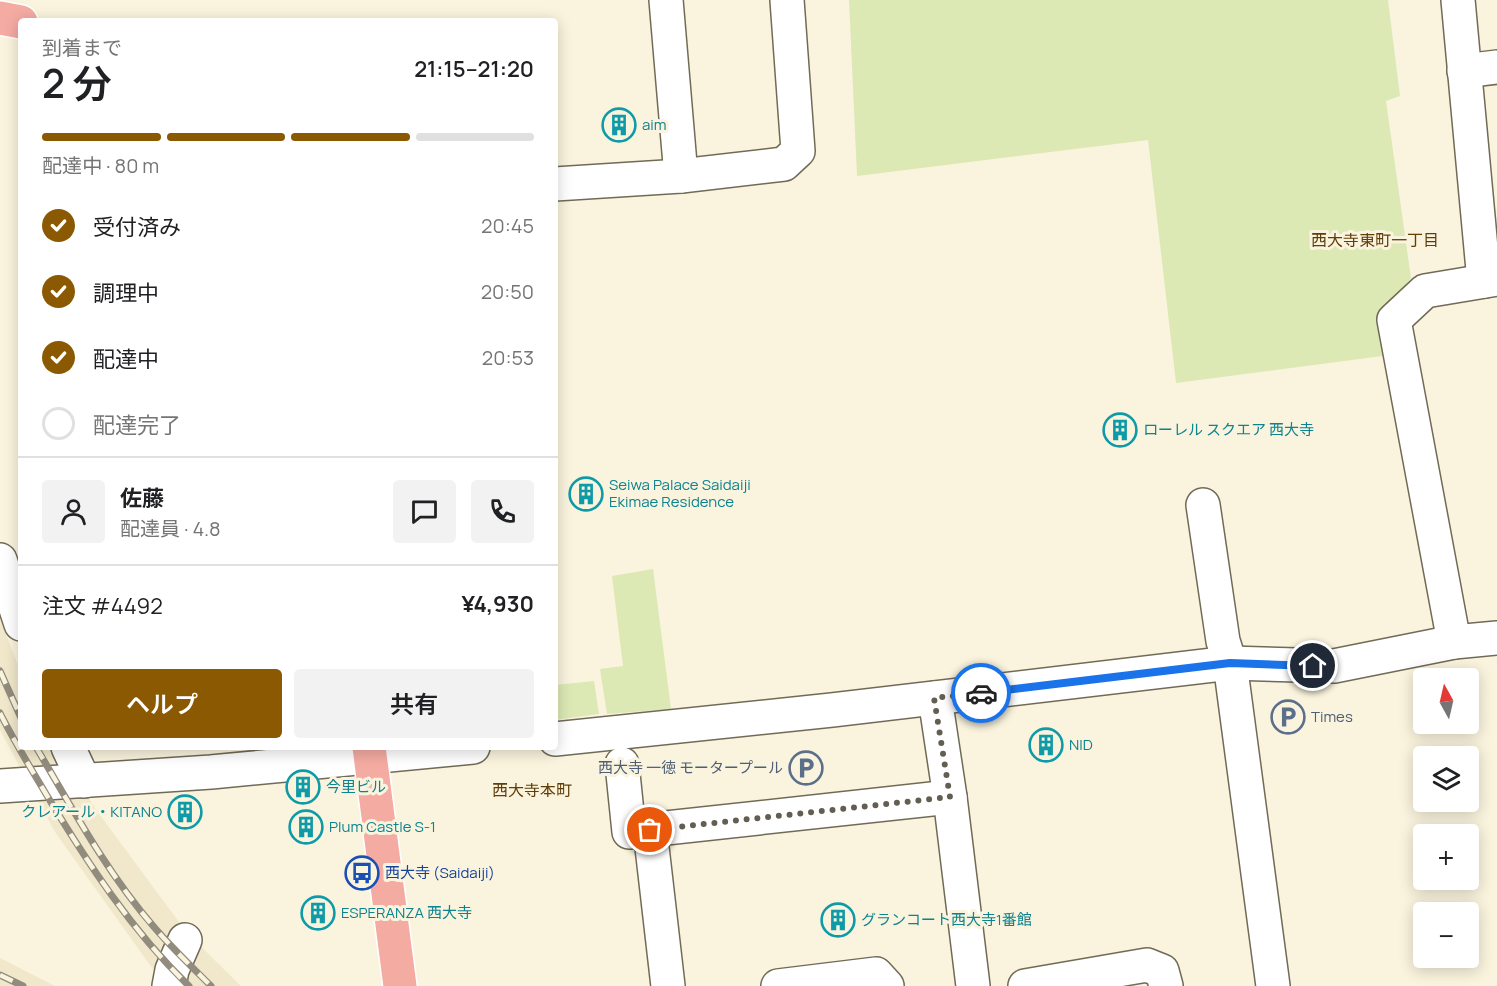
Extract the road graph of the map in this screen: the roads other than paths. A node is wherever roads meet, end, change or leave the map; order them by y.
1 (666, 0) edge
2 (786, 0) edge
3 (1458, 0) edge
4 (0, 18) edge
5 (18, 21) edge
6 (1497, 67) edge
7 (1464, 71) junction
8 (681, 176) junction
9 (558, 184) edge
10 (1487, 208) edge
11 (1491, 280) edge
12 (1203, 505) dead end
13 (0, 560) edge
14 (18, 615) edge
15 (1497, 638) edge
16 (1454, 642) junction
17 (1230, 663) junction
18 (934, 698) junction
19 (558, 739) edge
20 (69, 750) edge
21 (411, 750) edge
22 (370, 752) edge
23 (622, 764) dead end
24 (84, 781) junction
25 (0, 786) edge
26 (950, 797) junction
27 (650, 830) junction
28 (185, 940) dead end
29 (169, 986) edge
30 (400, 986) edge
31 (668, 986) edge
32 (778, 986) edge
33 (887, 986) edge
34 (974, 986) edge
35 (1025, 986) edge
36 (1166, 986) edge
37 (1273, 986) edge

1 - 8 street
2 - 8 street
3 - 7 street
4 - 5 main road
6 - 7 street
7 - 10 street
8 - 9 street
10 - 11 street
11 - 16 street
12 - 17 street
13 - 14 street
15 - 16 street
16 - 17 street
17 - 18 street
17 - 37 street
18 - 19 street
18 - 26 street
20 - 24 street
21 - 22 street
22 - 24 street
22 - 30 main road
23 - 27 street
24 - 25 street
26 - 27 street
26 - 34 street
27 - 31 street
28 - 29 street
32 - 33 street
35 - 36 street

